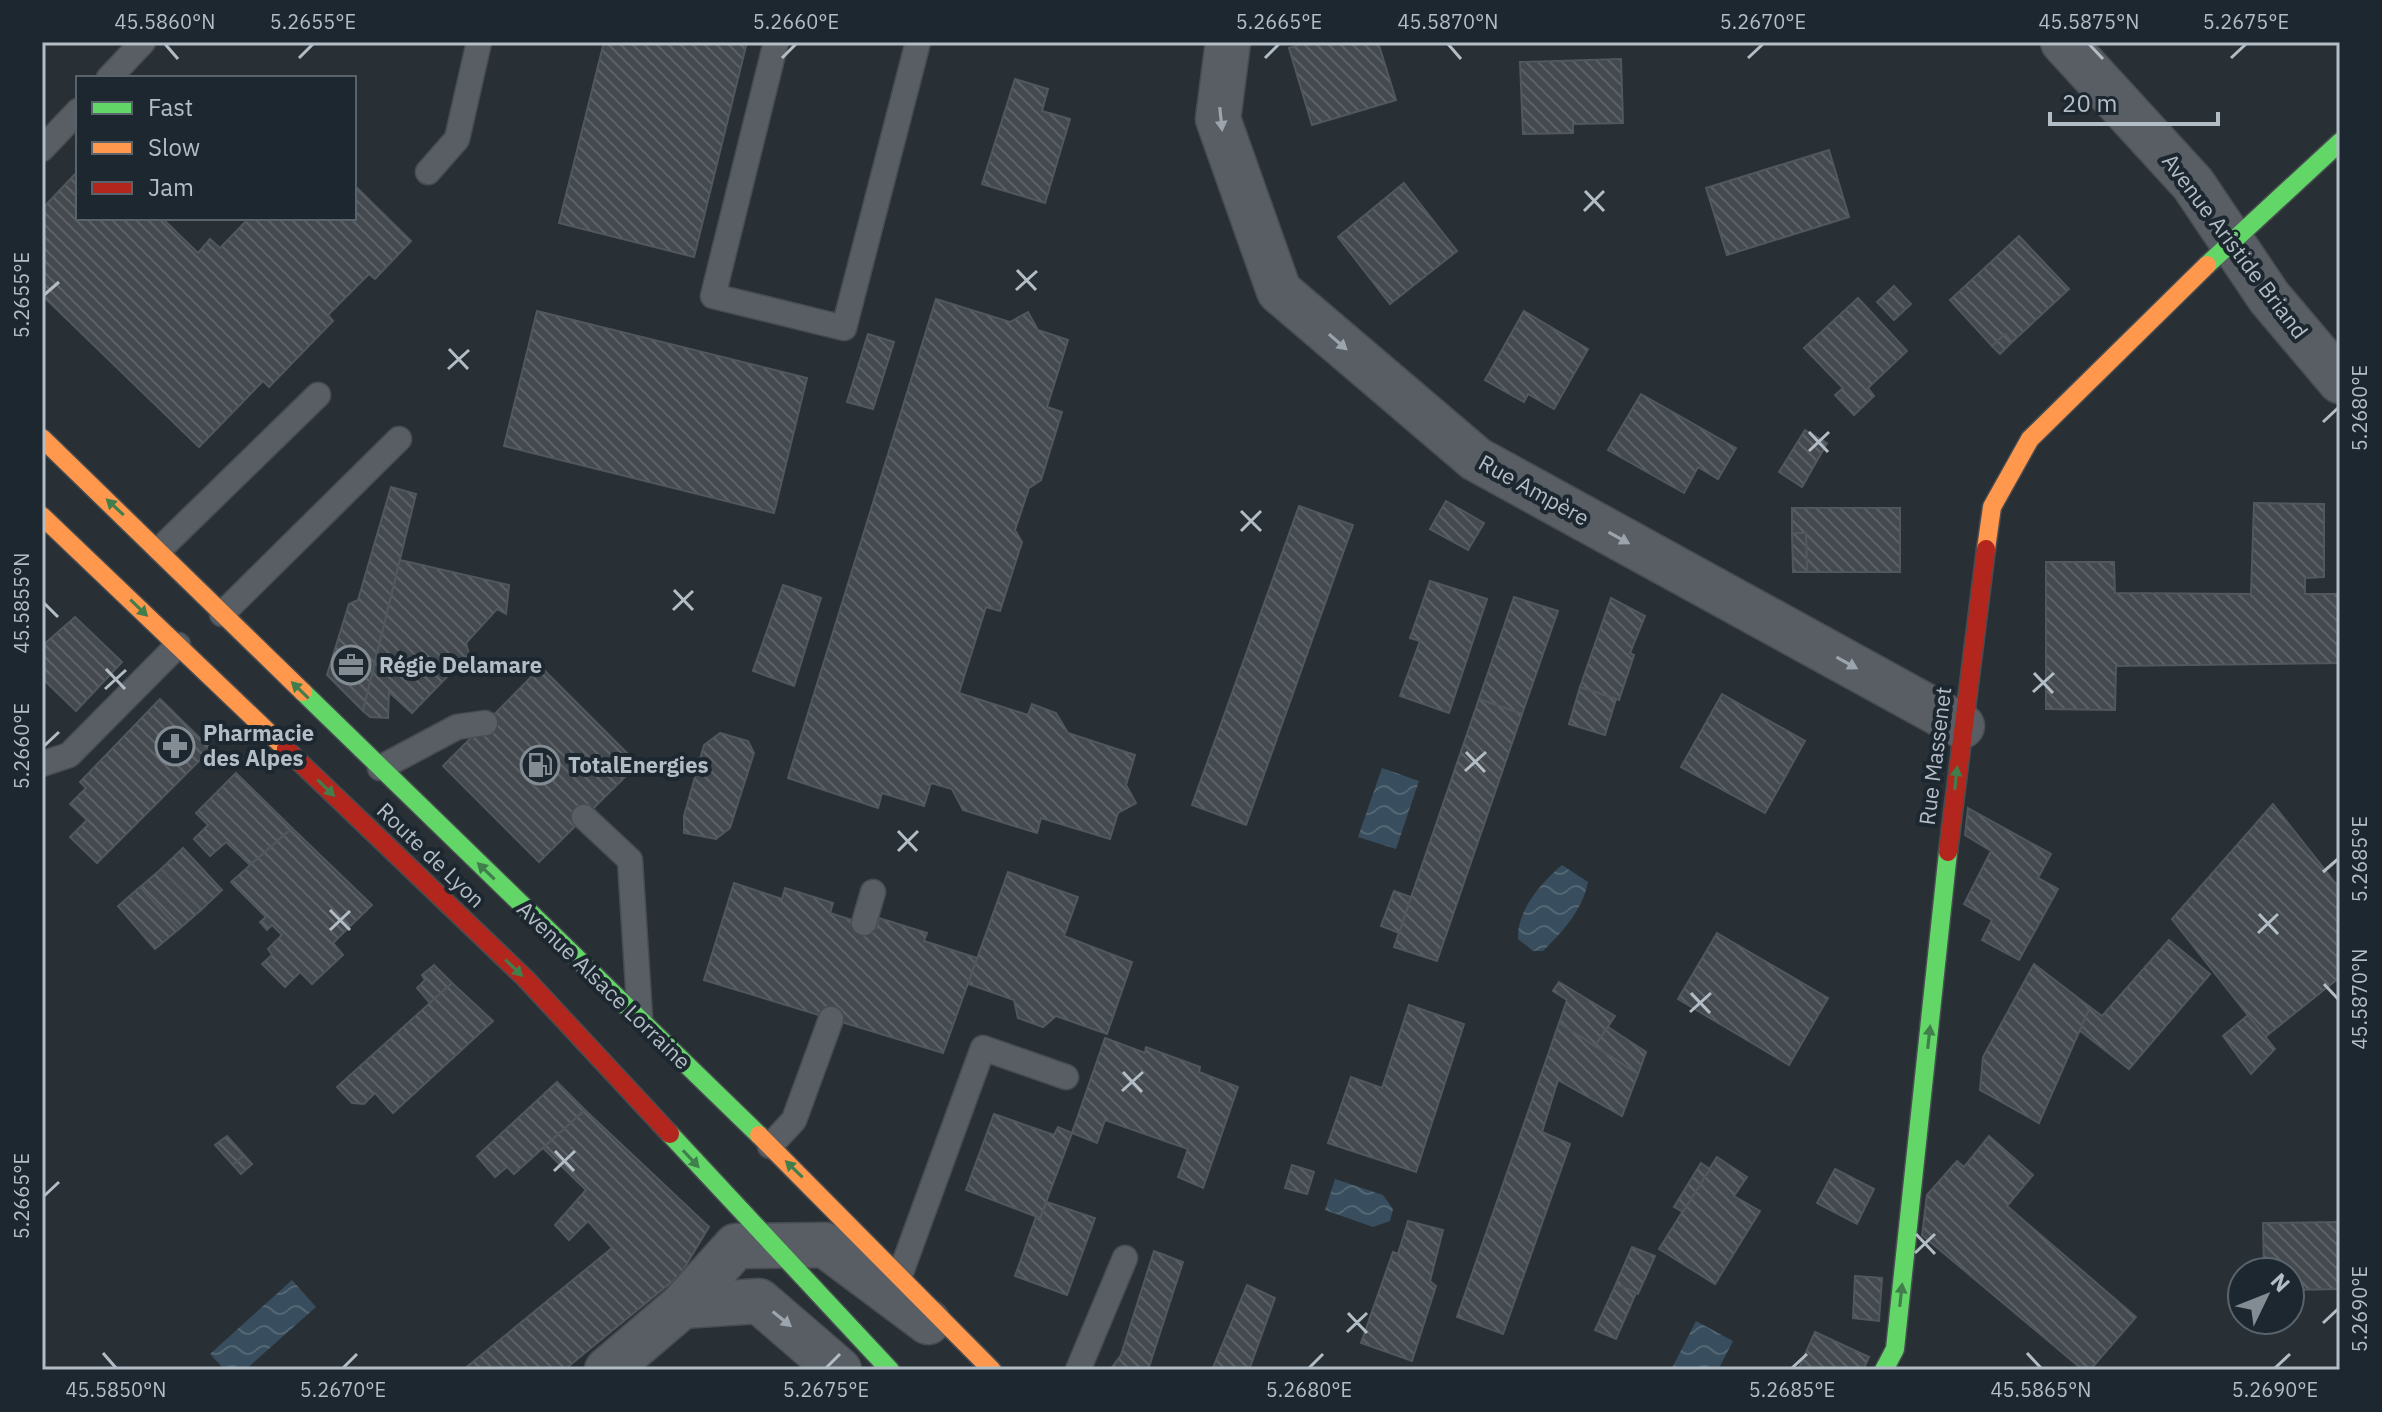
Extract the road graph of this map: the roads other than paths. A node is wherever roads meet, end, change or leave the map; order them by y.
1 (143, 42) edge
2 (479, 42) edge
3 (776, 42) edge
4 (918, 42) edge
5 (1228, 42) edge
6 (2063, 42) edge
7 (111, 76) edge
8 (76, 113) edge
9 (2340, 142) edge
10 (42, 149) edge
11 (428, 172) dead end
12 (2233, 239) junction
13 (2340, 381) edge
14 (318, 395) dead end
15 (42, 438) edge
16 (399, 439) dead end
17 (42, 516) edge
18 (160, 549) junction
19 (222, 614) junction
20 (178, 645) junction
21 (485, 723) dead end
22 (1962, 726) junction
23 (42, 764) edge
24 (380, 768) junction
25 (584, 817) dead end
26 (873, 892) dead end
27 (864, 923) dead end
28 (831, 1019) dead end
29 (640, 1020) junction
30 (1066, 1077) dead end
31 (770, 1146) junction
32 (772, 1244) junction
33 (1125, 1258) dead end
34 (900, 1275) junction
35 (682, 1306) junction
36 (991, 1369) edge
37 (607, 1370) edge
38 (839, 1370) edge
39 (890, 1370) edge
40 (1078, 1370) edge
41 (1884, 1370) edge

1 - 7 lane
2 - 11 lane
3 - 4 lane
5 -> 22 street, Rue Ampère
6 - 12 street, Avenue Aristide Briand
8 - 10 lane
9 - 12 main road, Rue Massenet
12 - 13 street, Avenue Aristide Briand
12 - 22 main road, Rue Massenet
14 - 18 lane
18 -> 15 main road, Avenue Alsace Lorraine
16 - 19 lane
17 -> 20 main road, Route de Lyon
18 - 19 main road, Avenue Alsace Lorraine
24 -> 19 main road, Avenue Alsace Lorraine
20 - 23 lane
20 -> 32 main road, Route de Lyon
21 - 24 lane
41 -> 22 main road, Rue Massenet
29 -> 24 main road, Avenue Alsace Lorraine
25 - 29 lane
26 - 27 lane
28 - 31 lane
29 - 31 main road, Avenue Alsace Lorraine
30 - 34 lane
34 -> 31 main road, Avenue Alsace Lorraine
32 - 35 street, Avenue Alsace Lorraine
32 - 36 street, Avenue Alsace Lorraine
32 - 39 main road, Route de Lyon
33 - 40 lane
34 - 36 main road, Avenue Alsace Lorraine
35 - 37 street, Avenue Alsace Lorraine
35 -> 38 street

